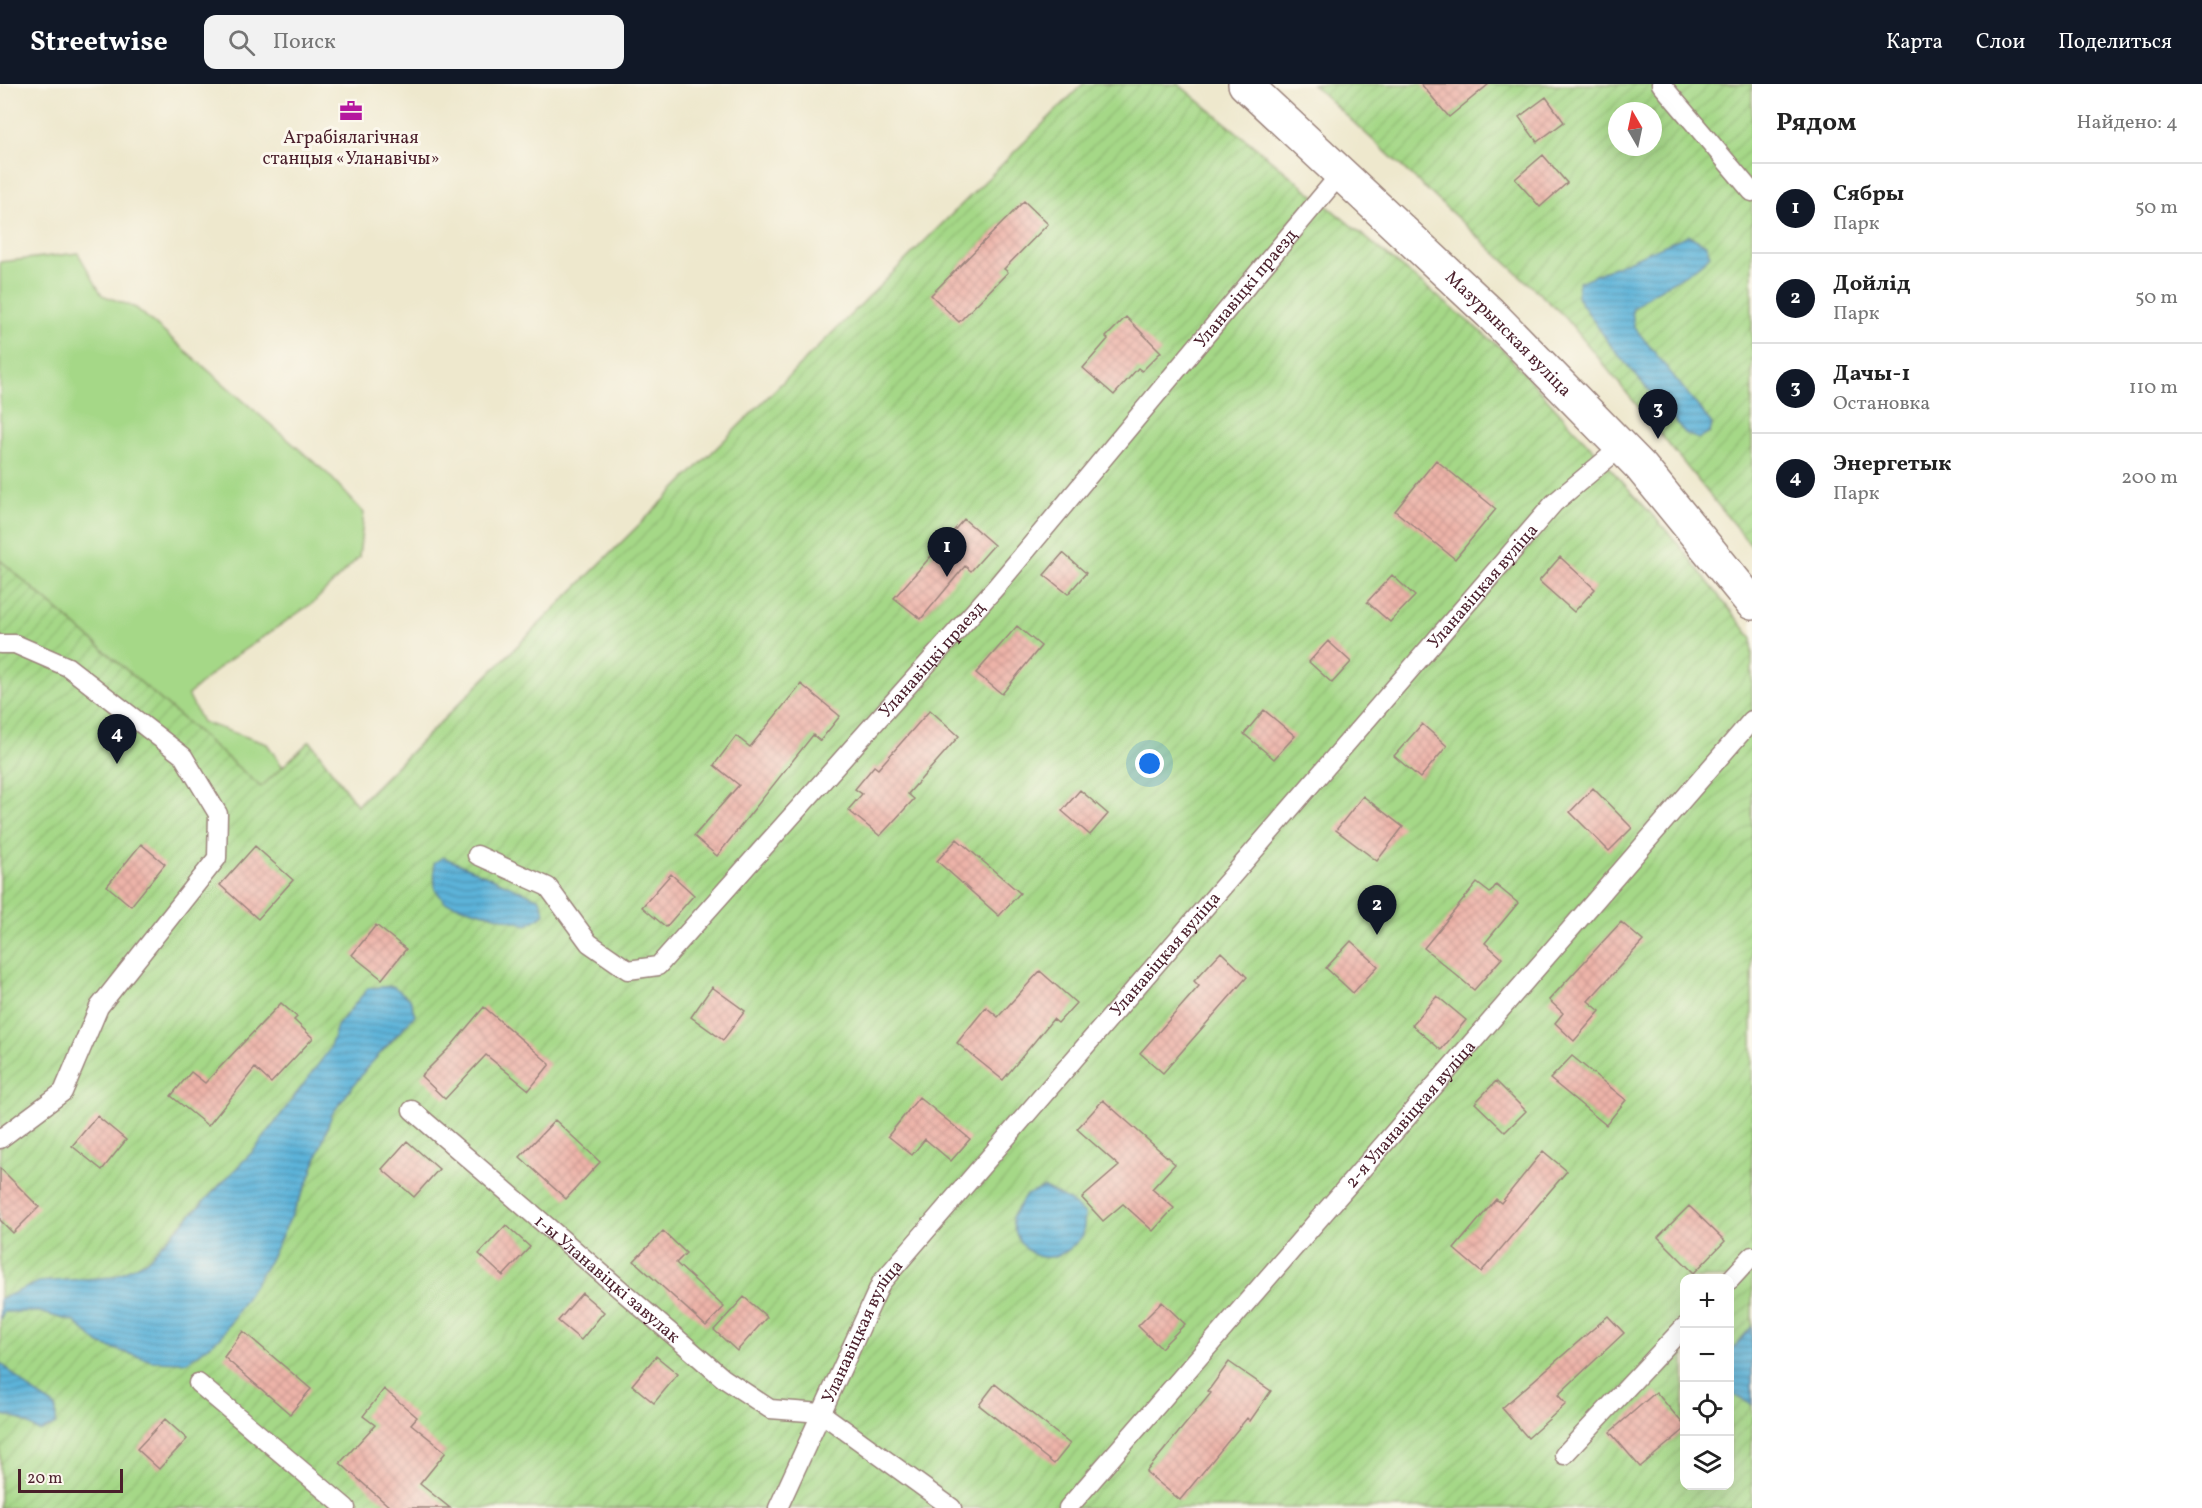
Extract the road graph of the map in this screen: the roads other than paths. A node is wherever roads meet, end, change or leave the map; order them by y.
1 (1245, 84) edge
2 (1661, 84) edge
3 (1342, 172) junction
4 (1752, 192) edge
5 (1621, 447) junction
6 (1752, 603) edge
7 (0, 644) edge
8 (1752, 720) edge
9 (477, 855) dead end
10 (412, 1110) dead end
11 (0, 1139) edge
12 (1752, 1256) edge
13 (1734, 1276) edge
14 (1680, 1332) edge
15 (198, 1383) dead end
16 (821, 1413) junction
17 (1564, 1455) dead end
18 (346, 1508) edge
19 (778, 1508) edge
20 (952, 1508) edge
21 (1068, 1508) edge

1 - 3 street, Мазурынская вуліца
2 - 4 lane
3 - 5 street, Мазурынская вуліца
3 - 9 lane, Уланавіцкі праезд
5 - 6 street, Мазурынская вуліца
5 - 16 lane, Уланавіцкая вуліца
7 - 11 lane
8 - 21 lane, 2-я Уланавіцкая вуліца
10 - 16 lane, 1-ы Уланавіцкі завулак
12 - 13 lane
14 - 17 lane
15 - 18 lane
16 - 19 lane, Уланавіцкая вуліца
16 - 20 lane

